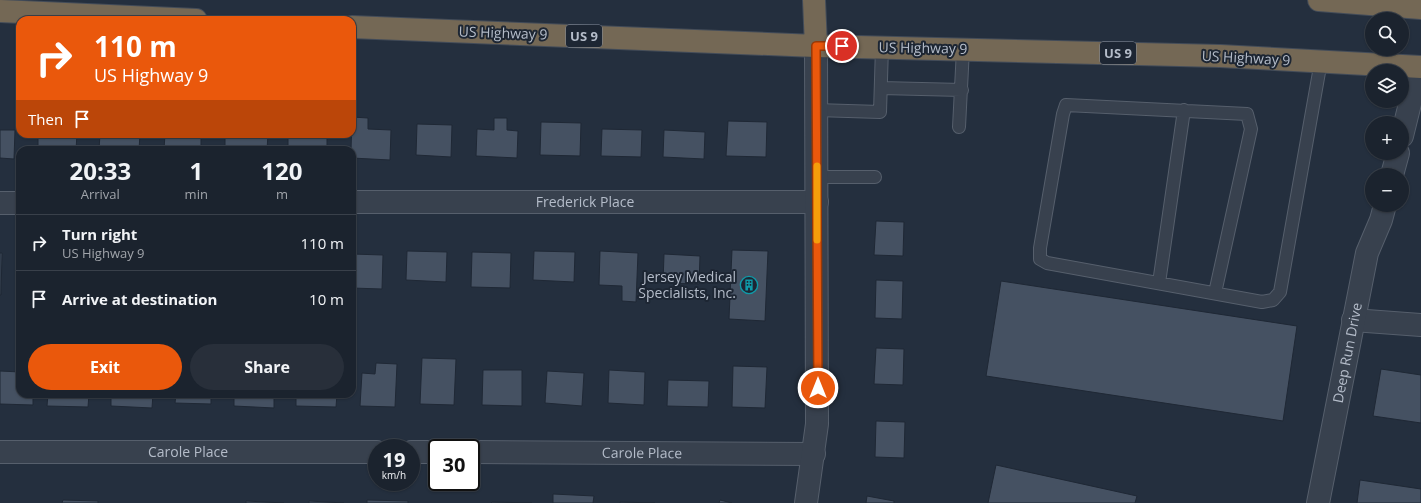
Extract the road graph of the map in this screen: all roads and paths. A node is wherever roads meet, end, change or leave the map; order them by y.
1 (814, 0) edge
2 (1319, 0) edge
3 (1421, 8) edge
4 (0, 11) edge
5 (109, 16) edge
6 (356, 27) edge
7 (816, 46) junction
8 (882, 47) junction
9 (963, 49) junction
10 (1321, 61) junction
11 (1420, 67) edge
12 (881, 88) junction
13 (962, 90) junction
14 (816, 110) junction
15 (1184, 110) junction
16 (1407, 116) edge
17 (959, 127) dead end
18 (817, 177) junction
19 (875, 177) dead end
20 (356, 202) edge
21 (817, 202) junction
22 (0, 203) edge
23 (16, 203) edge
24 (1383, 212) edge
25 (1159, 283) junction
26 (1215, 293) junction
27 (1352, 320) junction
28 (1421, 325) edge
29 (0, 452) edge
30 (368, 452) edge
31 (480, 452) edge
32 (814, 454) junction
33 (806, 503) edge
34 (1318, 503) edge

1 - 7 highway
2 - 3 highway
4 - 5 highway
6 - 7 highway, US Highway 9 / US 9
7 - 8 highway, US Highway 9 / US 9
7 - 14 street
8 - 9 highway, US Highway 9 / US 9
8 - 12 lane
9 - 10 highway, US Highway 9 / US 9
9 - 13 lane
10 - 11 highway, US Highway 9 / US 9
10 - 26 lane
11 - 16 street
12 - 13 lane
12 - 14 lane
13 - 17 lane
14 - 18 street
15 - 25 lane
15 - 25 lane
15 - 26 lane
18 - 19 lane
18 - 21 street
20 - 21 street, Frederick Place
21 - 32 street
22 - 23 street
24 - 27 street, Deep Run Drive
25 - 26 lane
27 - 28 street
27 - 34 street, Deep Run Drive
29 - 30 street, Carole Place
31 - 32 street, Carole Place
32 - 33 street

